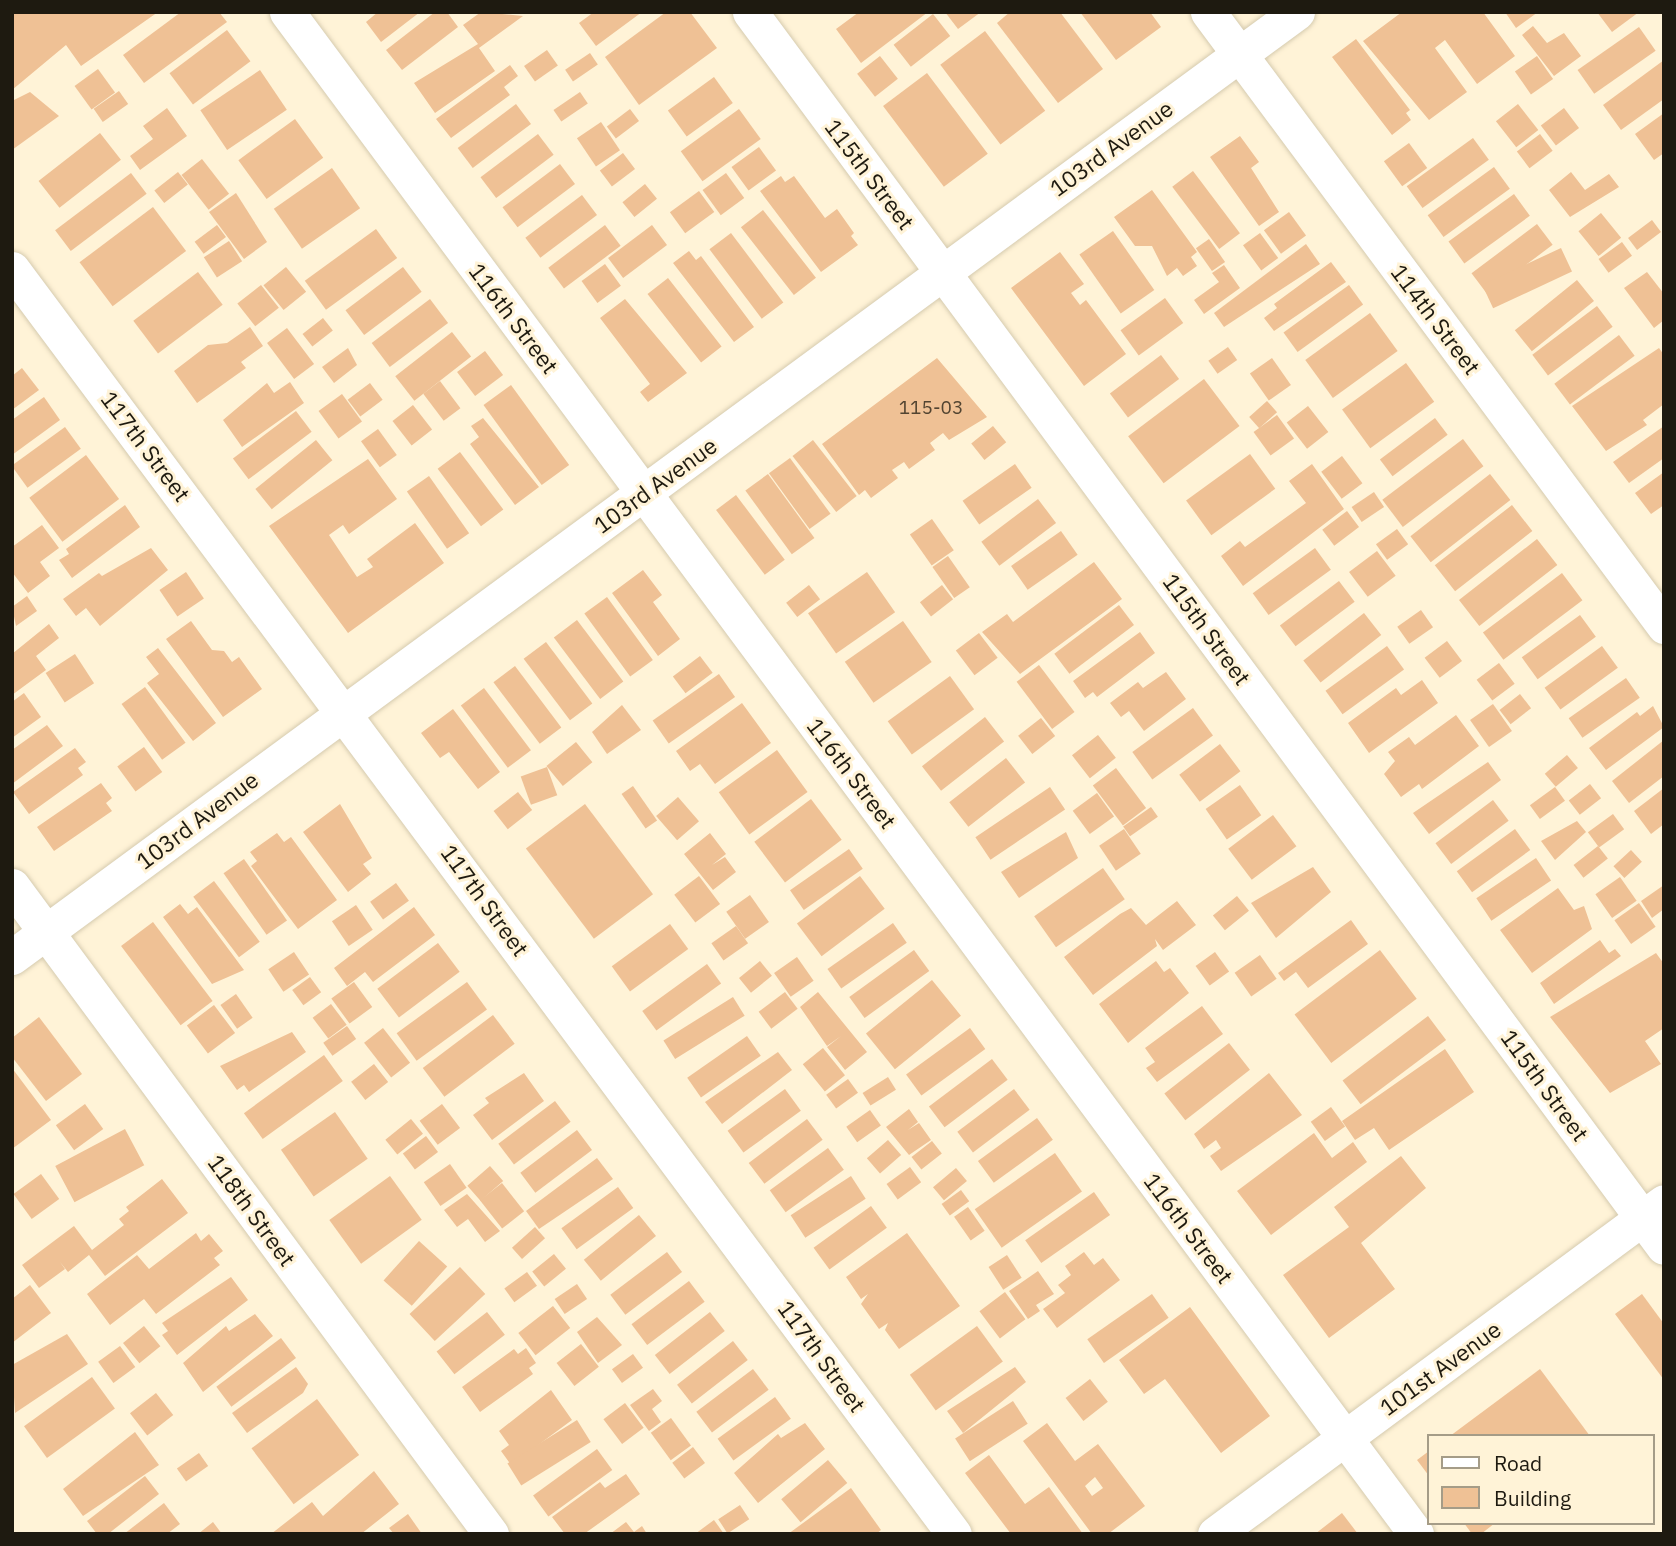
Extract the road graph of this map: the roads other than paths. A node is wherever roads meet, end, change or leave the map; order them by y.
1 (287, 12) edge
2 (750, 12) edge
3 (1208, 12) edge
4 (1297, 12) edge
5 (1240, 55) junction
6 (12, 269) edge
7 (943, 272) junction
8 (644, 493) junction
9 (1664, 626) edge
10 (345, 710) junction
11 (12, 886) edge
12 (46, 932) junction
13 (12, 957) edge
14 (1653, 1210) edge
15 (1664, 1247) edge
16 (1345, 1438) junction
17 (491, 1534) edge
18 (954, 1534) edge
19 (1215, 1534) edge
20 (1416, 1534) edge

1 - 8 street, 116th Street
2 - 7 street, 115th Street
3 - 5 street, 114th Street
4 - 5 street, 103rd Avenue
5 - 7 street, 103rd Avenue
5 - 9 street, 114th Street
6 - 10 street, 117th Street
7 - 8 street, 103rd Avenue
7 - 14 street, 115th Street
8 - 10 street, 103rd Avenue
8 - 16 street, 116th Street
10 - 12 street, 103rd Avenue
10 - 18 street, 117th Street
11 - 12 street, 118th Street
12 - 13 street, 103rd Avenue
12 - 17 street, 118th Street
14 - 15 street, 115th Street
14 - 16 street, 101st Avenue
16 - 19 street, 101st Avenue
16 - 20 street, 116th Street

